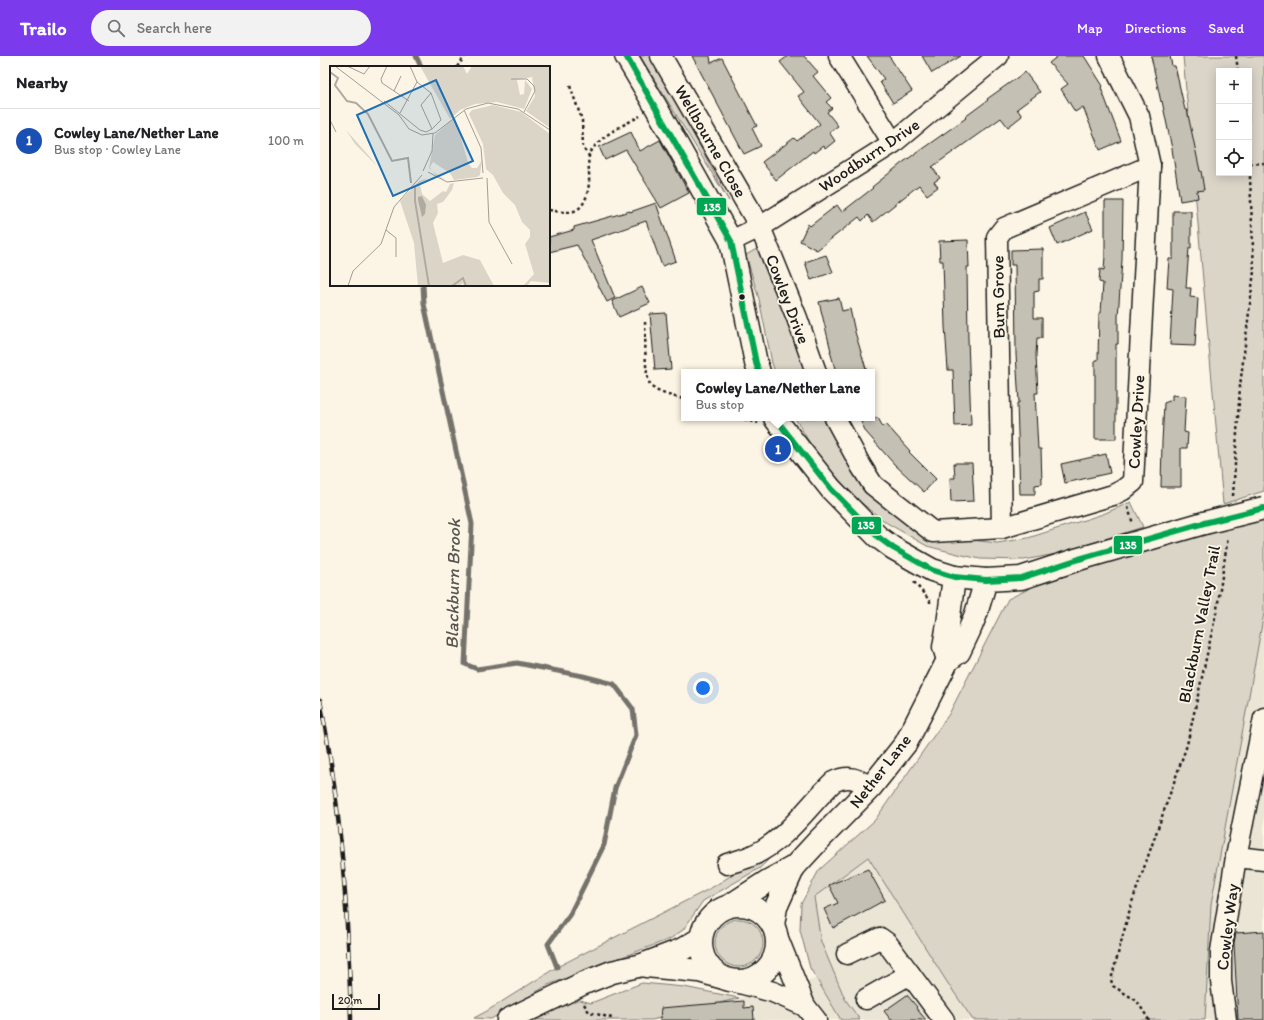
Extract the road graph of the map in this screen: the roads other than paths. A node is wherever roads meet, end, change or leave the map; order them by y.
1 (626, 56) edge
2 (661, 56) edge
3 (839, 56) edge
4 (998, 56) edge
5 (1109, 56) edge
6 (892, 143) junction
7 (1150, 166) junction
8 (760, 226) junction
9 (731, 241) junction
10 (758, 369) edge
11 (815, 369) edge
12 (777, 421) edge
13 (837, 421) edge
14 (1264, 508) edge
15 (1002, 528) junction
16 (954, 577) junction
17 (986, 580) junction
18 (948, 660) junction
19 (1264, 718) edge
20 (871, 788) junction
21 (1236, 857) junction
22 (1264, 860) edge
23 (727, 864) dead end
24 (794, 868) junction
25 (731, 905) junction
26 (775, 931) junction
27 (700, 939) junction
28 (847, 954) dead end
29 (642, 965) junction
30 (910, 974) junction
31 (726, 979) junction
32 (866, 999) dead end
33 (810, 1013) edge
34 (508, 1020) edge
35 (944, 1020) edge
36 (1226, 1020) edge

1 - 9 main road
2 - 8 street, Wellbourne Close
3 - 6 street
4 - 6 street, Woodburn Drive
5 - 7 street, Cowley Drive
6 - 8 street, Woodburn Drive
7 - 15 street, Cowley Drive
7 - 15 street, Burn Grove
8 - 9 street, Woodburn Drive
8 - 11 street, Cowley Drive
9 - 10 main road
12 - 16 main road
13 - 15 street, Cowley Drive
14 - 17 main road, bridge
16 - 17 main road
16 - 18 main road
17 - 18 main road, Nether Lane
18 - 20 main road, Nether Lane
19 - 21 street, Cowley Way
20 - 23 street
20 - 24 main road, Nether Lane
21 - 22 street
21 - 36 street, Cowley Way
24 - 25 main road, Nether Lane
24 - 26 main road, Nether Lane
25 - 26 main road
25 - 27 main road
26 - 31 main road
26 - 33 street
27 - 29 main road
27 - 31 main road
28 - 30 street
29 - 31 main road
29 - 34 main road
30 - 32 street
30 - 35 street
31 - 33 street

